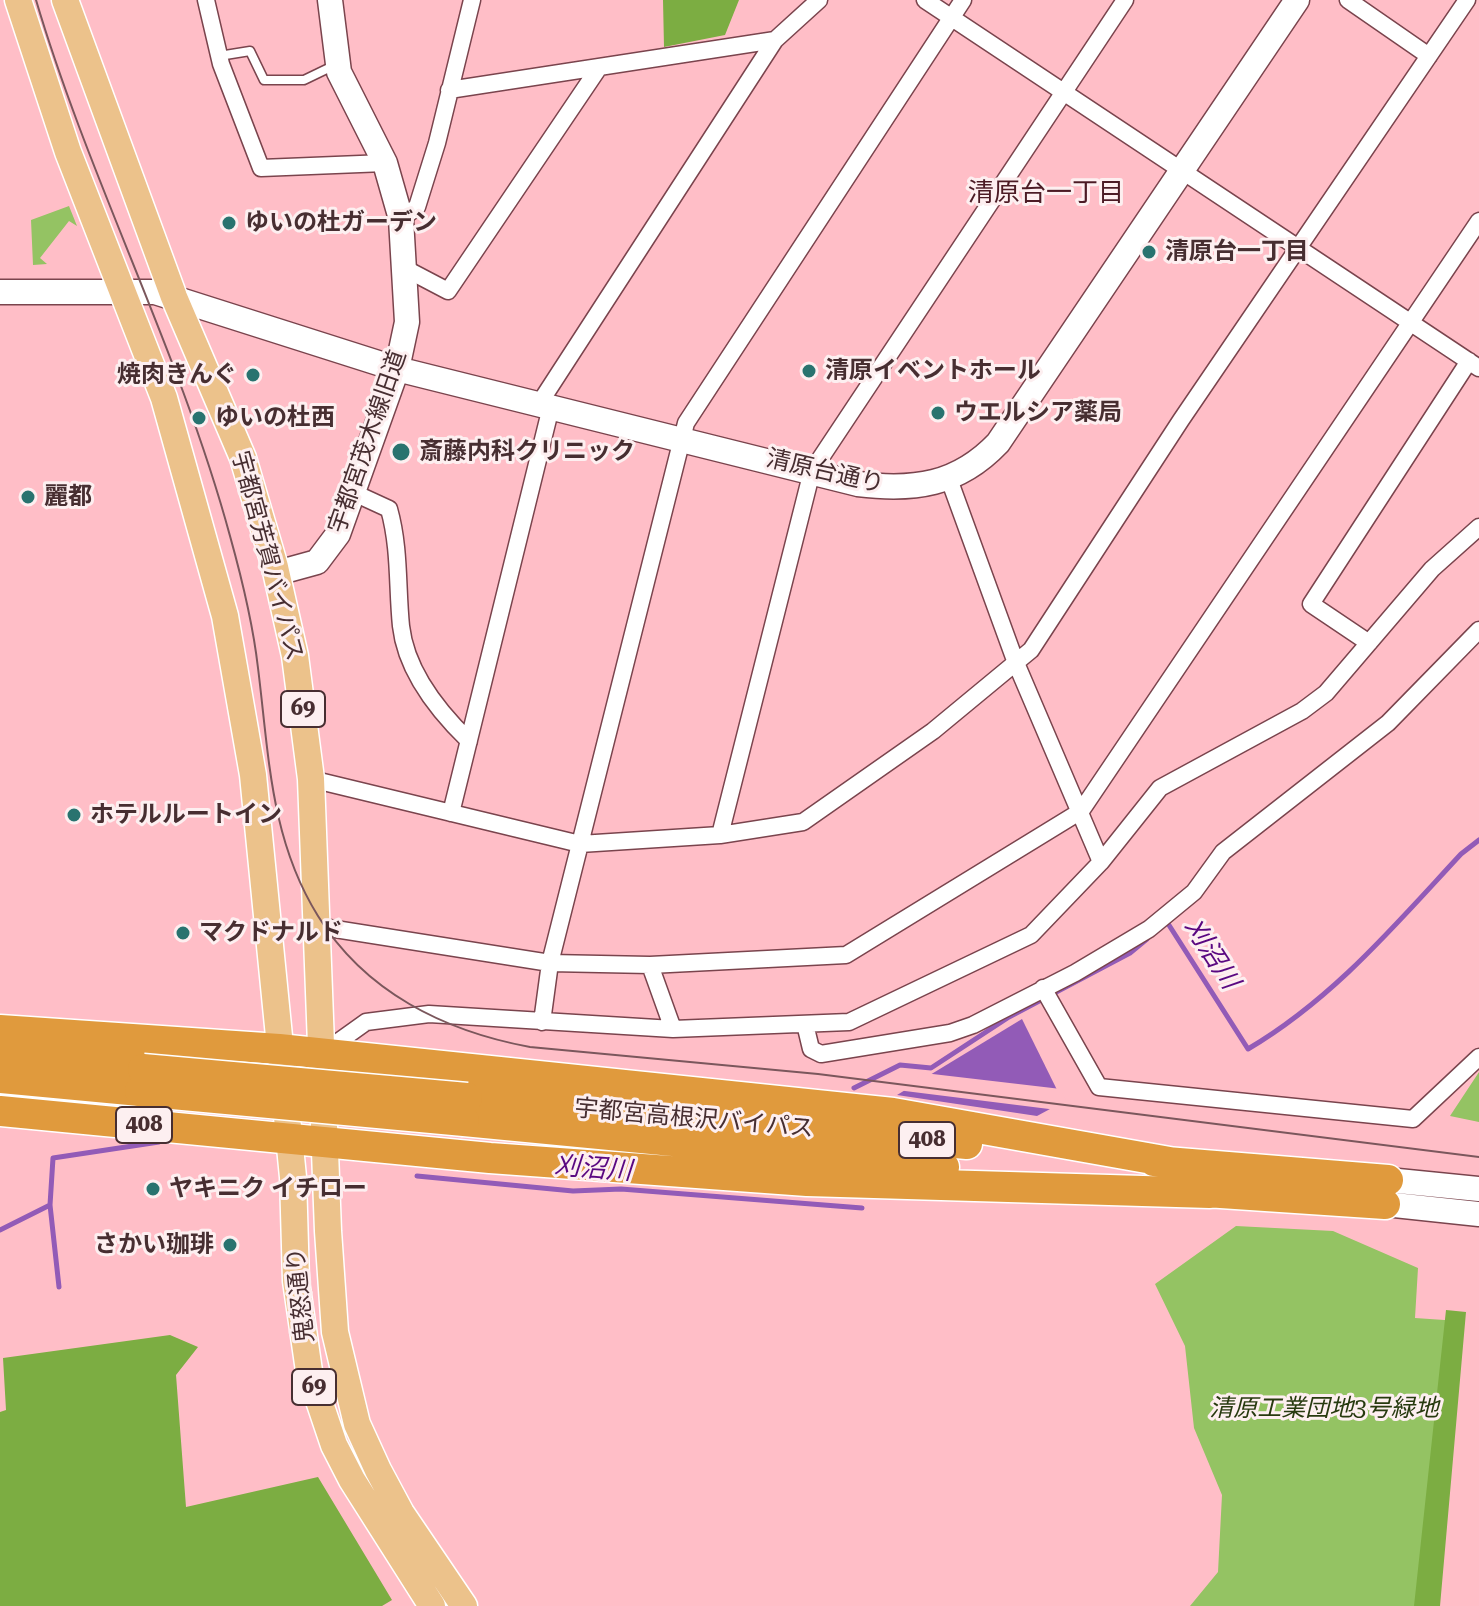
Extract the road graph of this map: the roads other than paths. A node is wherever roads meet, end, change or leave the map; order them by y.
1 (18, 0) edge
2 (65, 0) edge
3 (206, 0) edge
4 (330, 0) edge
5 (472, 0) edge
6 (819, 0) edge
7 (925, 0) edge
8 (963, 0) edge
9 (1125, 0) edge
10 (1297, 0) edge
11 (1348, 0) edge
12 (1467, 0) edge
13 (951, 17) junction
14 (775, 40) junction
15 (219, 56) junction
16 (1429, 56) junction
17 (338, 64) junction
18 (598, 69) junction
19 (449, 90) junction
20 (1065, 91) junction
21 (385, 163) junction
22 (1183, 169) junction
23 (401, 219) junction
24 (1479, 221) edge
25 (1299, 247) junction
26 (406, 269) junction
27 (123, 291) junction
28 (0, 292) edge
29 (174, 297) junction
30 (1411, 323) junction
31 (1474, 365) edge
32 (397, 369) junction
33 (545, 406) junction
34 (682, 438) junction
35 (812, 471) junction
36 (949, 479) junction
37 (352, 492) junction
38 (1479, 527) edge
39 (277, 573) junction
40 (1479, 630) edge
41 (1369, 643) junction
42 (1016, 663) junction
43 (469, 741) junction
44 (311, 779) junction
45 (1081, 811) junction
46 (451, 813) junction
47 (720, 835) junction
48 (580, 844) junction
49 (1101, 862) junction
50 (316, 926) junction
51 (550, 963) junction
52 (650, 965) junction
53 (1047, 995) junction
54 (542, 1022) junction
55 (805, 1024) junction
56 (673, 1029) junction
57 (0, 1030) edge
58 (279, 1049) junction
59 (322, 1053) junction
60 (0, 1056) edge
61 (1479, 1057) edge
62 (0, 1078) edge
63 (141, 1080) junction
64 (465, 1110) junction
65 (0, 1111) edge
66 (289, 1139) junction
67 (325, 1143) junction
68 (1175, 1163) junction
69 (1479, 1189) edge
70 (1386, 1192) junction
71 (1210, 1193) junction
72 (1479, 1214) edge
73 (432, 1606) edge
74 (464, 1606) edge

1 - 27 main road, 69
2 - 29 main road, 宇都宮芳賀バイパス / 69
3 - 15 street
4 - 17 street, 宇都宮茂木線旧道
5 - 19 street
6 - 14 street
7 - 13 street
8 - 13 street
9 - 20 street
10 - 22 street, 清原台通り
11 - 16 street
12 - 16 street
13 - 20 street
13 - 34 street
14 - 18 street
14 - 33 street
15 - 17 lane
15 - 21 street
16 - 25 street
17 - 21 street, 宇都宮茂木線旧道
18 - 19 street
18 - 26 street
19 - 23 street
20 - 22 street
20 - 35 street
21 - 23 street, 宇都宮茂木線旧道
22 - 25 street
22 - 36 street, 清原台通り
23 - 26 street, 宇都宮茂木線旧道
24 - 30 street
25 - 30 street
25 - 42 street
26 - 32 street, 宇都宮茂木線旧道
27 - 28 street, 清原台通り
27 - 29 street, 清原台通り
27 - 58 main road, 69
29 - 32 street, 清原台通り
29 - 39 main road, 宇都宮芳賀バイパス / 69
30 - 31 street
30 - 45 street
31 - 41 street
32 - 33 street, 清原台通り
32 - 37 street, 宇都宮茂木線旧道
33 - 34 street, 清原台通り
33 - 43 street
34 - 35 street, 清原台通り
34 - 48 street
35 - 36 street, 清原台通り
35 - 47 street
36 - 42 street
37 - 39 street, 宇都宮茂木線旧道
37 - 43 street
38 - 41 street
39 - 44 main road, 宇都宮芳賀バイパス / 69
40 - 53 street
41 - 49 street
42 - 45 street
42 - 47 street
43 - 46 street
44 - 46 street
44 - 50 main road, 宇都宮芳賀バイパス / 69
45 - 49 street
45 - 52 street
46 - 48 street
47 - 48 street
48 - 51 street
49 - 55 street
50 - 51 street
50 - 59 main road, 宇都宮芳賀バイパス / 69
51 - 52 street
51 - 54 street
52 - 56 street
53 - 55 street
53 - 61 street
54 - 56 street
54 - 59 street
55 - 56 street
57 - 58 highway, 408
58 - 59 highway, 408
58 - 66 main road, 鬼怒通り / 69
59 - 67 main road, 宇都宮芳賀バイパス / 69
59 - 68 highway, 408
60 - 63 highway, 宇都宮高根沢バイパス / 408
62 - 63 highway, 宇都宮高根沢バイパス / 408
63 - 64 highway, 宇都宮高根沢バイパス / 408, bridge
64 - 68 highway, 宇都宮高根沢バイパス / 408
64 - 71 highway, 宇都宮高根沢バイパス / 408
65 - 66 highway, 408
66 - 67 highway, 408
66 - 73 main road, 鬼怒通り / 69
67 - 71 highway, 408
67 - 74 main road, 鬼怒通り / 69
68 - 70 highway, 宇都宮高根沢バイパス / 408
69 - 70 street
70 - 71 highway, 宇都宮高根沢バイパス / 408
70 - 72 street

